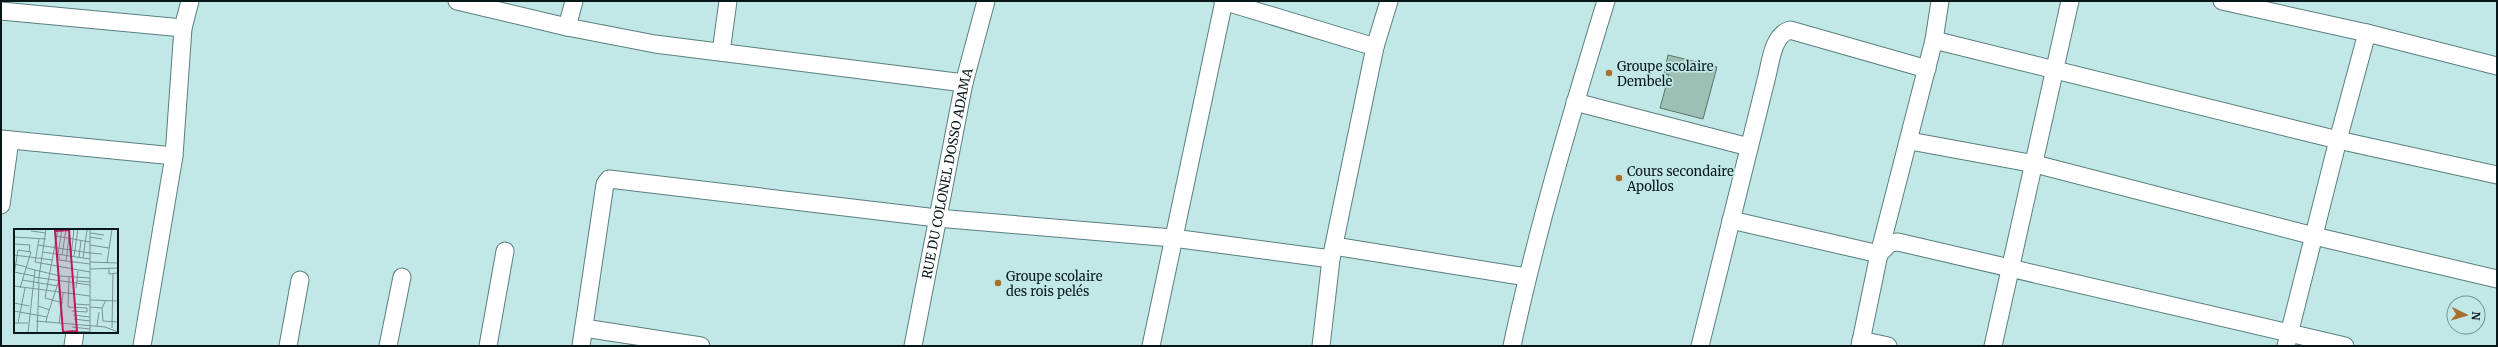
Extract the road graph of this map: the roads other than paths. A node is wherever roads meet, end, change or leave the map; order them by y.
1 (190, 1) edge
2 (457, 1) edge
3 (574, 1) edge
4 (728, 1) edge
5 (986, 1) edge
6 (1224, 1) edge
7 (1389, 1) edge
8 (1606, 1) edge
9 (1940, 1) edge
10 (2070, 1) edge
11 (2222, 1) edge
12 (1, 11) edge
13 (566, 27) junction
14 (183, 28) junction
15 (2367, 33) junction
16 (1934, 40) junction
17 (1375, 47) junction
18 (722, 52) junction
19 (2497, 66) edge
20 (1927, 69) junction
21 (2056, 70) junction
22 (964, 82) junction
23 (1575, 102) junction
24 (6, 140) edge
25 (2338, 140) junction
26 (1910, 141) junction
27 (1749, 147) junction
28 (174, 156) junction
29 (2035, 164) junction
30 (2497, 175) edge
31 (1, 205) edge
32 (937, 218) junction
33 (1731, 220) junction
34 (2314, 236) junction
35 (1173, 238) junction
36 (505, 251) dead end
37 (1332, 253) junction
38 (1879, 254) junction
39 (2011, 267) junction
40 (402, 277) dead end
41 (1527, 277) junction
42 (2497, 279) edge
43 (300, 280) dead end
44 (584, 328) junction
45 (75, 333) edge
46 (2288, 339) edge
47 (1860, 343) edge
48 (672, 344) edge
49 (73, 346) edge
50 (142, 346) edge
51 (288, 346) edge
52 (388, 346) edge
53 (488, 346) edge
54 (581, 346) edge
55 (701, 346) edge
56 (913, 346) edge
57 (1151, 346) edge
58 (1321, 346) edge
59 (1512, 346) edge
60 (1700, 346) edge
61 (1888, 346) edge
62 (1993, 346) edge
63 (2345, 346) edge

1 - 14 street
2 - 13 street
3 - 13 street
4 - 18 street
5 - 22 street, RUE DU COLONEL DOSSO ADAMA
6 - 17 street
6 - 35 street
7 - 17 street
8 - 23 street
9 - 16 street
10 - 21 street
11 - 15 street
12 - 14 street
13 - 18 street
14 - 28 street
15 - 19 street
15 - 25 street
16 - 20 street
16 - 21 street
17 - 37 street
18 - 22 street
20 - 26 street
20 - 27 street
21 - 25 street
21 - 29 street
22 - 32 street, RUE DU COLONEL DOSSO ADAMA
23 - 27 street
23 - 41 street
24 - 28 street
24 - 31 street
25 - 30 street
25 - 34 street
26 - 29 street
26 - 38 street
27 - 33 street
28 - 50 street
29 - 34 street
29 - 39 street
32 - 35 street
32 - 44 street
32 - 56 street, RUE DU COLONEL DOSSO ADAMA
33 - 38 street
33 - 60 street
34 - 42 street
34 - 46 street
35 - 37 street
35 - 57 street
36 - 53 street
37 - 41 street
37 - 58 street
38 - 39 street
38 - 47 street
39 - 46 street
39 - 62 street
40 - 52 street
41 - 59 street
43 - 51 street
44 - 48 street
44 - 54 street
45 - 49 street
46 - 63 street
47 - 61 street
48 - 55 street

